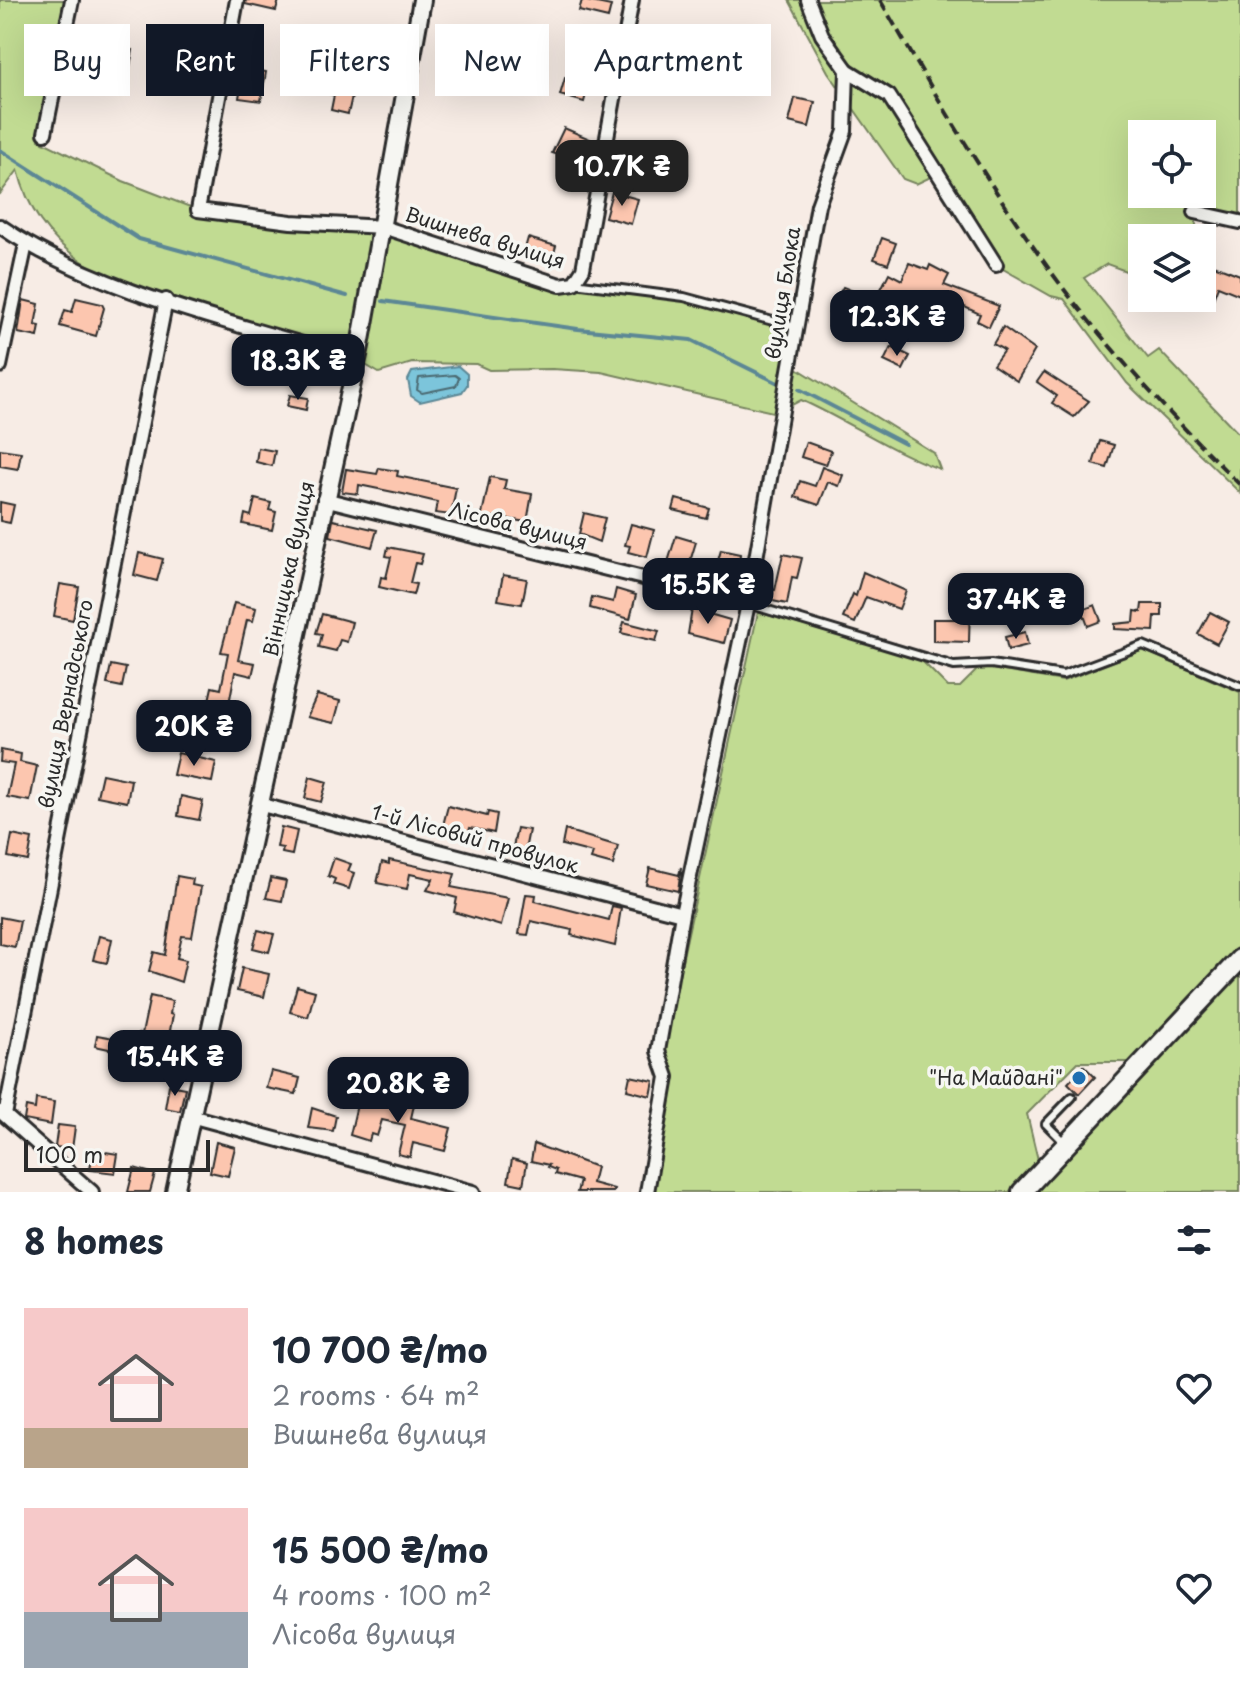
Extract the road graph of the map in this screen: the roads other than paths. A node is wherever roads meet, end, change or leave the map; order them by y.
1 (72, 0) edge
2 (237, 0) edge
3 (422, 0) edge
4 (632, 0) edge
5 (808, 0) edge
6 (847, 70) junction
7 (45, 133) dead end
8 (1195, 212) dead end
9 (1240, 222) edge
10 (0, 226) edge
11 (383, 227) junction
12 (26, 244) junction
13 (996, 265) dead end
14 (574, 283) junction
15 (166, 300) junction
16 (795, 327) junction
17 (357, 360) junction
18 (0, 366) edge
19 (324, 499) junction
20 (748, 604) junction
21 (1240, 686) edge
22 (258, 804) junction
23 (682, 914) junction
24 (1240, 959) edge
25 (1072, 1097) dead end
26 (3, 1113) edge
27 (194, 1117) junction
28 (1067, 1144) junction
29 (92, 1192) edge
30 (175, 1192) edge
31 (473, 1192) edge
32 (647, 1192) edge
33 (1022, 1192) edge

1 - 7 street
2 - 11 street
3 - 11 street, Вінницька вулиця
4 - 14 street, Вишнева вулиця
5 - 6 street
6 - 13 street
6 - 16 street, вулиця Блока
8 - 9 street
10 - 12 street
11 - 14 street, Вишнева вулиця
11 - 17 street, Вінницька вулиця
12 - 15 street
12 - 18 street
14 - 16 lane
15 - 17 street
15 - 26 street, вулиця Вернадського
16 - 20 street, вулиця Блока
17 - 19 street, Вінницька вулиця
19 - 20 street, Лісова вулиця
19 - 22 street, Вінницька вулиця
20 - 21 lane
20 - 23 street, вулиця Блока
22 - 23 street, 1-й Лісовий провулок
22 - 27 street, Вінницька вулиця
23 - 32 street, вулиця Блока
24 - 28 main road
25 - 28 lane
26 - 29 street
27 - 30 street, Вінницька вулиця
27 - 31 street
28 - 33 main road

